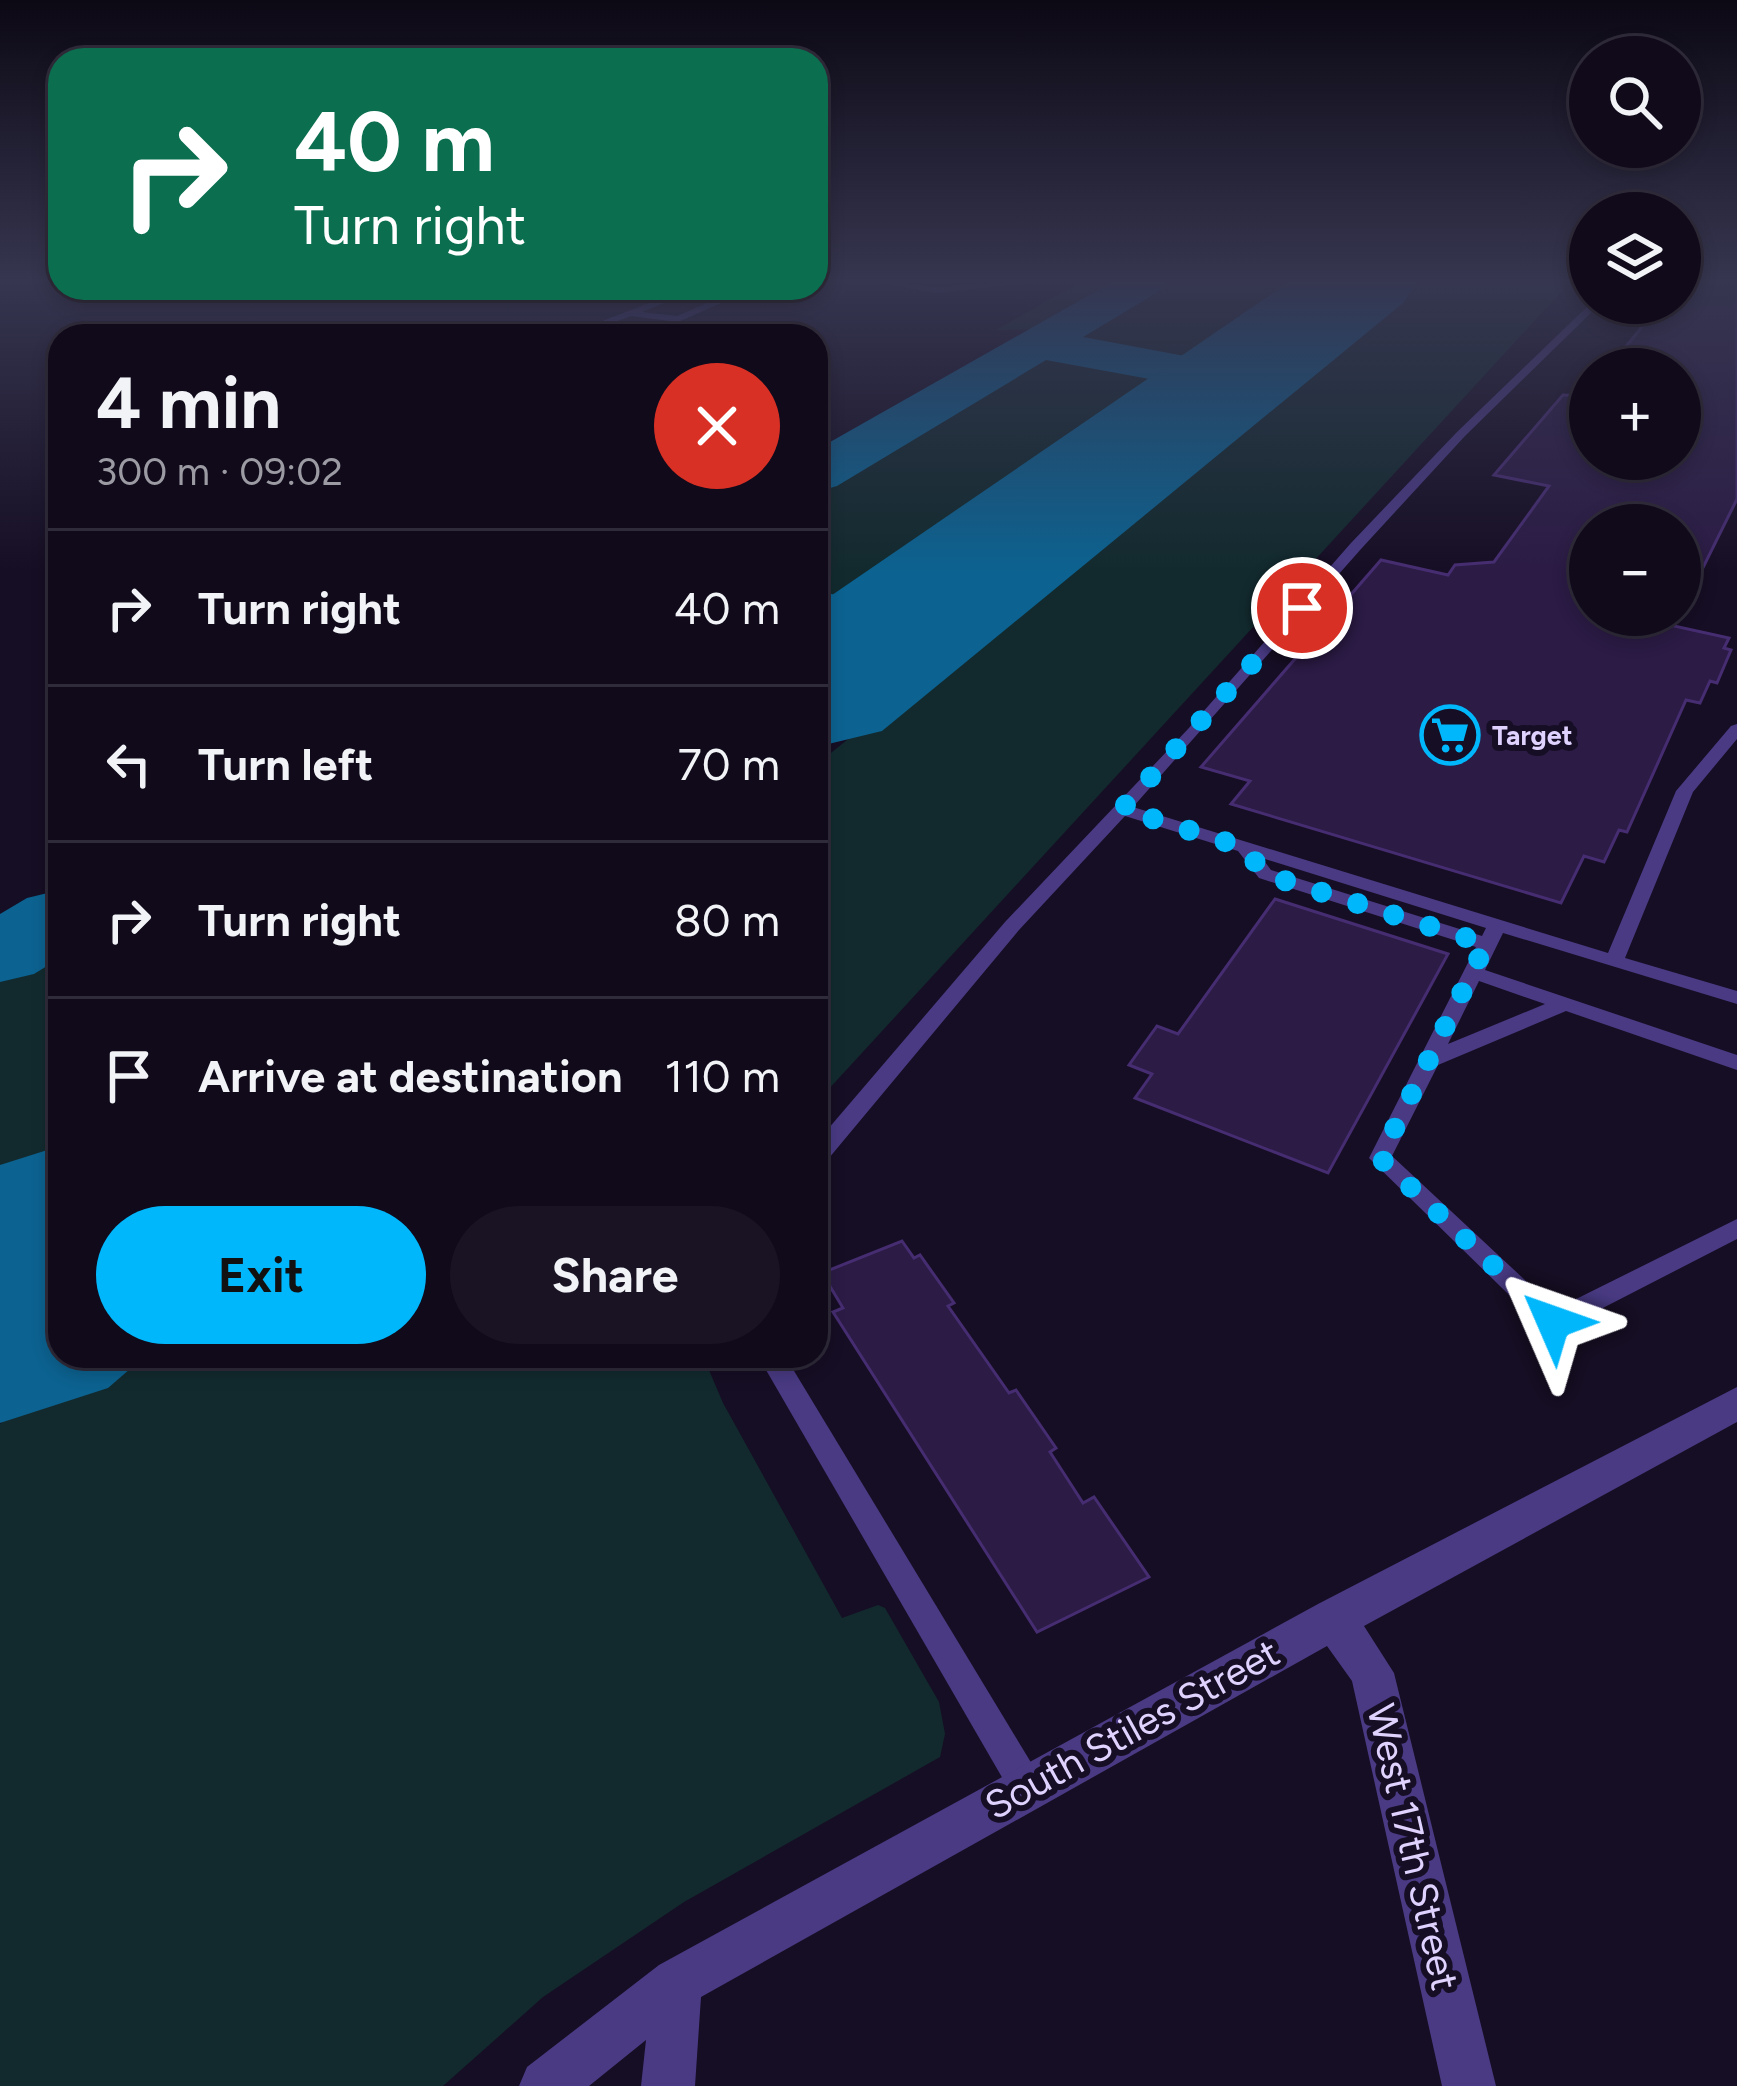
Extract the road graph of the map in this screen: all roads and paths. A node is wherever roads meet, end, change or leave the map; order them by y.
1 (1519, 377) edge
2 (1737, 729) edge
3 (1122, 809) junction
4 (1245, 848) junction
5 (1491, 935) junction
6 (1614, 961) junction
7 (1472, 972) junction
8 (1737, 998) edge
9 (1567, 1003) junction
10 (1429, 1060) junction
11 (1737, 1063) edge
12 (828, 1144) edge
13 (1737, 1228) edge
14 (778, 1368) edge
15 (1737, 1403) edge
16 (1333, 1618) junction
17 (1026, 1786) junction
18 (677, 1983) junction
19 (546, 2086) edge
20 (668, 2086) edge
21 (1469, 2086) edge

1 - 3 lane
2 - 6 lane
3 - 4 lane
3 - 12 lane
4 - 5 lane
4 - 5 lane
5 - 6 lane
5 - 7 lane
6 - 8 lane
7 - 9 lane
7 - 10 lane
9 - 10 lane
9 - 11 lane
10 - 13 lane
14 - 17 lane
15 - 16 street, South Stiles Street
16 - 17 street, South Stiles Street
16 - 21 street, West 17th Street
17 - 18 street, South Stiles Street
18 - 19 street, South Stiles Street
18 - 20 street

